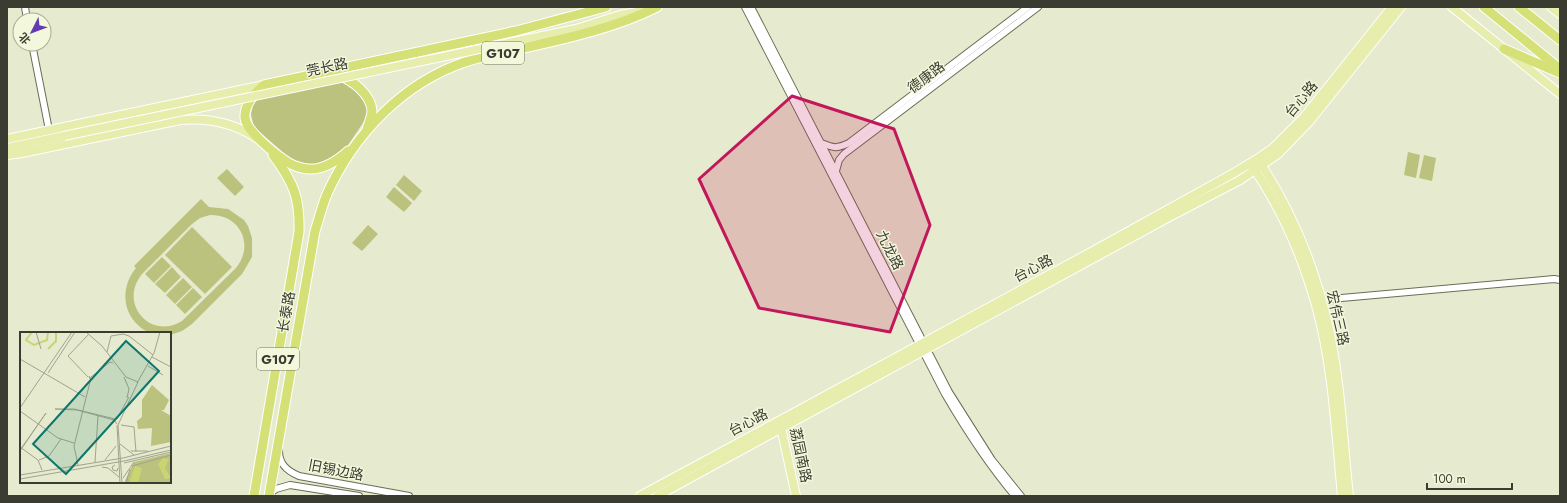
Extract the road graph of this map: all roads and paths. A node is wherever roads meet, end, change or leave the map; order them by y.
1 (606, 7) edge
2 (745, 7) edge
3 (751, 7) edge
4 (1028, 7) edge
5 (1038, 7) edge
6 (1392, 7) edge
7 (1401, 7) edge
8 (1452, 7) edge
9 (1484, 7) edge
10 (1519, 7) edge
11 (654, 8) edge
12 (1560, 40) edge
13 (1504, 49) junction
14 (34, 52) edge
15 (1560, 69) edge
16 (324, 72) junction
17 (1560, 73) edge
18 (264, 85) junction
19 (1560, 94) edge
20 (49, 130) junction
21 (367, 131) junction
22 (7, 139) edge
23 (358, 143) junction
24 (821, 143) junction
25 (265, 144) junction
26 (7, 148) edge
27 (7, 155) edge
28 (1260, 162) junction
29 (1252, 167) junction
30 (836, 171) junction
31 (1560, 280) edge
32 (1318, 300) junction
33 (922, 347) junction
34 (778, 425) junction
35 (278, 444) junction
36 (269, 495) edge
37 (254, 496) edge
38 (359, 496) edge
39 (409, 496) edge
40 (640, 496) edge
41 (657, 496) edge
42 (791, 496) edge
43 (796, 496) edge
44 (1015, 496) edge
45 (1021, 496) edge
46 (1342, 496) edge
47 (1349, 496) edge

1 - 16 highway, 莞长路 / G107
2 - 33 street, 九龙路
3 - 24 street, 九龙路
4 - 24 street, 德康路
5 - 30 street, 德康路
6 - 28 main road, 台心路
7 - 28 main road, 台心路
8 - 13 main road
9 - 15 highway
10 - 12 highway
11 - 21 highway, 莞长路 / G107
11 - 26 main road, 莞长路, bridge
13 - 17 highway
13 - 19 main road
14 - 20 street
16 - 18 highway, 莞长路 / G107
16 - 21 highway
18 - 20 main road, 莞长路
18 - 25 highway, G107
20 - 22 main road, 莞长路
21 - 23 highway, 莞长路 / G107
23 - 25 highway
23 - 35 highway, 长泰路 / G107
24 - 30 street, 九龙路
25 - 27 main road
25 - 37 highway, 长泰路 / G107
28 - 29 main road, 台心路
28 - 32 main road, 宏伟三路
29 - 32 main road, 宏伟三路
29 - 33 main road, 台心路
30 - 33 street, 九龙路
31 - 32 street
32 - 46 main road, 宏伟三路
32 - 47 main road, 宏伟三路
33 - 34 main road, 台心路
33 - 44 street, 九龙路
33 - 45 street, 九龙路
34 - 40 main road, 台心路
34 - 41 main road, 台心路
34 - 42 main road, 荔园南路
34 - 43 main road, 荔园南路
35 - 36 highway, 长泰路 / G107
35 - 39 street, 旧锡边路
36 - 38 street, 旧锡边路

